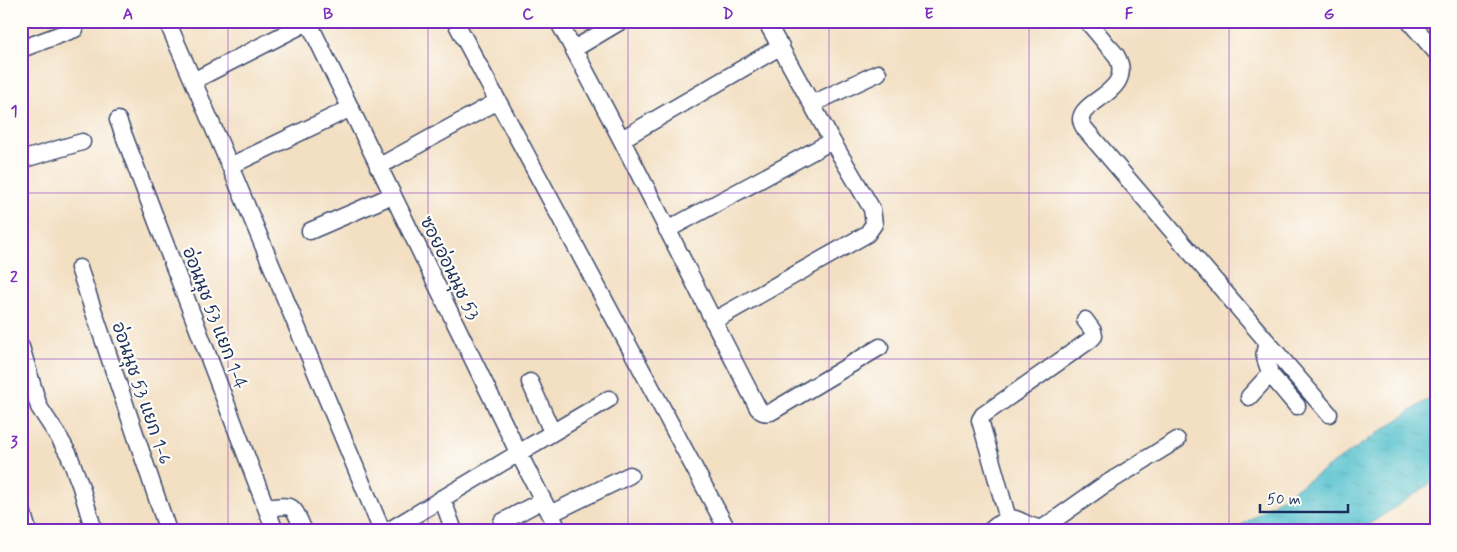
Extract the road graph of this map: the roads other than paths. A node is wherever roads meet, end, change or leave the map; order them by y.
1 (168, 21) edge
2 (455, 21) edge
3 (558, 21) edge
4 (622, 21) edge
5 (766, 21) edge
6 (1087, 21) edge
7 (1409, 21) edge
8 (308, 22) edge
9 (75, 30) dead end
10 (781, 46) junction
11 (21, 48) edge
12 (574, 49) junction
13 (1436, 52) edge
14 (878, 73) dead end
15 (192, 81) junction
16 (498, 101) junction
17 (812, 104) junction
18 (349, 108) junction
19 (118, 120) dead end
20 (622, 140) junction
21 (832, 141) junction
22 (82, 142) dead end
23 (21, 160) edge
24 (230, 166) junction
25 (378, 167) junction
26 (393, 195) junction
27 (667, 230) junction
28 (310, 231) dead end
29 (79, 268) dead end
30 (1085, 320) dead end
31 (713, 321) junction
32 (1268, 343) junction
33 (21, 346) edge
34 (880, 347) dead end
35 (1270, 374) junction
36 (530, 382) dead end
37 (1249, 397) dead end
38 (609, 399) dead end
39 (1298, 406) dead end
40 (1329, 414) dead end
41 (552, 432) junction
42 (1177, 440) dead end
43 (518, 452) junction
44 (630, 476) dead end
45 (442, 498) junction
46 (21, 507) edge
47 (547, 507) junction
48 (267, 508) junction
49 (1008, 519) junction
50 (28, 531) edge
51 (94, 531) edge
52 (168, 531) edge
53 (275, 531) edge
54 (304, 531) edge
55 (382, 531) edge
56 (388, 531) edge
57 (454, 531) edge
58 (501, 531) edge
59 (559, 531) edge
60 (728, 531) edge
61 (990, 531) edge

1 - 15 street
2 - 16 street
3 - 12 street
4 - 12 street
5 - 10 street
6 - 32 street
7 - 13 street
8 - 15 street
8 - 18 street, ซอยอ่อนนุช 53
9 - 11 street
10 - 17 street
10 - 20 street
12 - 20 street
14 - 17 street
15 - 24 street
16 - 25 street
16 - 60 street
17 - 21 street
18 - 24 street
18 - 25 street, ซอยอ่อนนุช 53
19 - 48 street, อ่อนนุช 53 แยก 1-4
20 - 27 street
21 - 27 street
21 - 31 street
22 - 23 street
24 - 55 street
25 - 26 street, ซอยอ่อนนุช 53
26 - 28 street
26 - 43 street, ซอยอ่อนนุช 53
27 - 31 street
29 - 52 street, อ่อนนุช 53 แยก 1-6
30 - 49 street
31 - 34 street
32 - 35 street
32 - 40 street
33 - 51 street
35 - 37 street
35 - 39 street
36 - 41 street
38 - 41 street
41 - 43 street
42 - 49 street
43 - 45 street
43 - 47 street, ซอยอ่อนนุช 53
44 - 47 street
45 - 56 street
45 - 57 street
46 - 50 street
47 - 58 street
47 - 59 street, ซอยอ่อนนุช 53
48 - 53 street, อ่อนนุช 53 แยก 1-4
48 - 54 street
49 - 61 street

